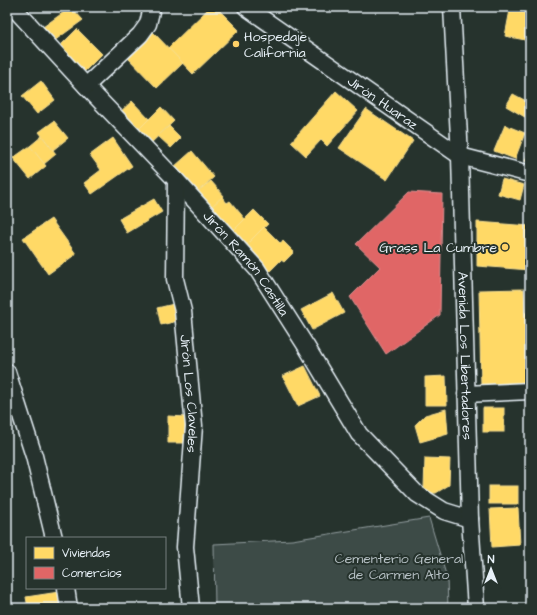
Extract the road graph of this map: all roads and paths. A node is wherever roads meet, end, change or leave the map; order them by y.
1 (13, 7) edge
2 (152, 7) edge
3 (246, 7) edge
4 (452, 7) edge
5 (86, 86) junction
6 (460, 156) junction
7 (530, 174) edge
8 (176, 180) junction
9 (7, 372) edge
10 (530, 391) edge
11 (466, 394) junction
12 (470, 519) junction
13 (54, 537) edge
14 (66, 589) edge
15 (69, 608) edge
16 (191, 608) edge
17 (476, 608) edge

1 - 5 street, Jirón Ramón Castilla
2 - 5 street
3 - 6 street, Jirón Huaraz
4 - 6 street, Avenida Los Libertadores
5 - 8 street, Jirón Ramón Castilla
6 - 7 street, Jirón Huaraz
6 - 11 street, Avenida Los Libertadores
8 - 12 street, Jirón Ramón Castilla
8 - 16 street, Jirón Los Claveles
9 - 13 street
10 - 11 street
11 - 12 street, Avenida Los Libertadores
12 - 17 street, Avenida Los Libertadores
14 - 15 street

